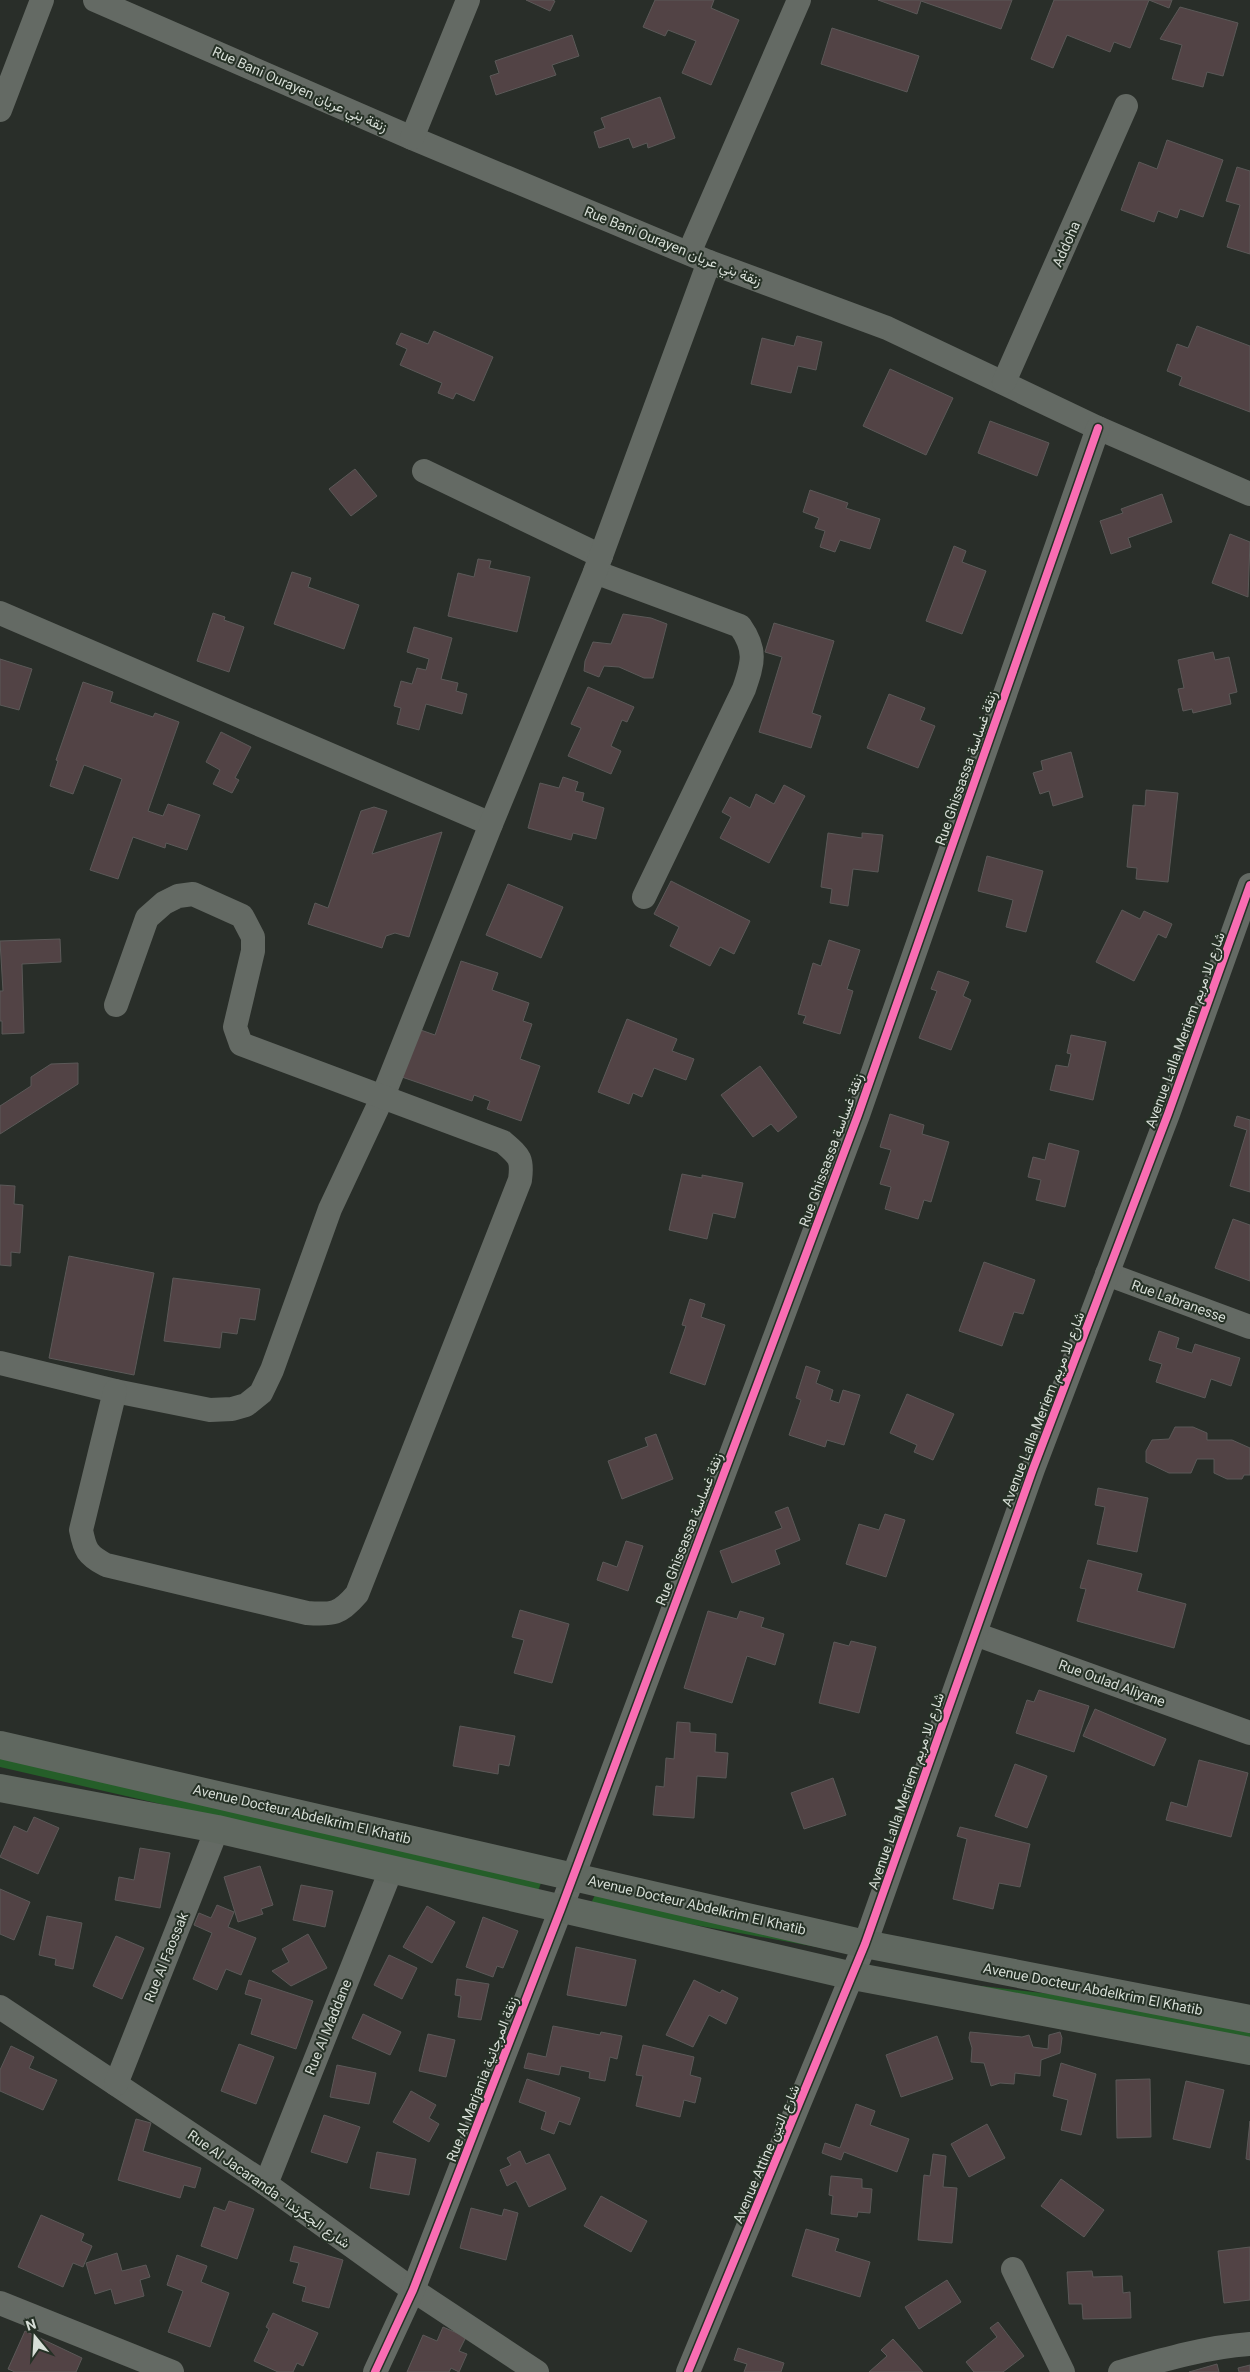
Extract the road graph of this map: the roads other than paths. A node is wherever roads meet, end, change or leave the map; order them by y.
1 (42, 0) edge
2 (95, 0) edge
3 (468, 0) edge
4 (799, 0) edge
5 (1126, 106) dead end
6 (0, 110) edge
7 (412, 138) junction
8 (699, 258) junction
9 (1004, 382) junction
10 (1098, 428) junction
11 (424, 470) dead end
12 (1250, 494) edge
13 (598, 564) junction
14 (0, 613) edge
15 (490, 824) junction
16 (1250, 885) edge
17 (644, 897) dead end
18 (1244, 918) edge
19 (116, 1005) dead end
20 (383, 1096) junction
21 (1107, 1274) junction
22 (1250, 1327) edge
23 (0, 1362) edge
24 (115, 1391) junction
25 (975, 1634) junction
26 (1250, 1733) edge
27 (0, 1744) edge
28 (0, 1788) edge
29 (217, 1830) junction
30 (391, 1870) junction
31 (574, 1876) junction
32 (561, 1909) junction
33 (865, 1944) junction
34 (853, 1976) junction
35 (0, 2007) edge
36 (1250, 2020) edge
37 (1250, 2051) edge
38 (116, 2084) junction
39 (266, 2184) junction
40 (1013, 2268) dead end
41 (413, 2290) junction
42 (0, 2303) edge
43 (1250, 2344) edge
44 (172, 2372) edge
45 (375, 2372) edge
46 (537, 2372) edge
47 (688, 2372) edge
48 (1063, 2372) edge
49 (1120, 2372) edge

1 - 6 street
2 - 7 street, Rue Bani Ourayen زنقة بني عريان
3 - 7 street
4 - 8 street
5 - 9 street, Addoha
7 - 8 street, Rue Bani Ourayen زنقة بني عريان
8 - 9 street, Rue Bani Ourayen زنقة بني عريان
8 - 13 street
9 - 10 street, Rue Bani Ourayen زنقة بني عريان
10 - 12 street, Rue Bani Ourayen زنقة بني عريان
10 - 31 street, Rue Ghissassa زنقة غساسة
11 - 13 street
13 - 15 street
13 - 17 street
14 - 15 street
15 - 20 street
16 - 18 street, Avenue Lalla Meriem شارع للا مريم
18 - 21 street, Avenue Lalla Meriem شارع للا مريم
19 - 20 street
20 - 24 street
20 - 24 street
21 - 22 street, Rue Labranesse
21 - 25 street, Avenue Lalla Meriem شارع للا مريم
23 - 24 street
25 - 26 street, Rue Oulad Aliyane
25 - 33 street, Avenue Lalla Meriem شارع للا مريم
27 - 31 main road, Avenue Docteur Abdelkrim El Khatib
28 - 29 main road
29 - 30 main road
29 - 38 street, Rue Al Faossak
30 - 32 main road
30 - 39 street, Rue Al Maddane
31 - 32 street, Rue Al Marjania زنقة المرجانية
31 - 33 main road, Avenue Docteur Abdelkrim El Khatib
32 - 34 main road
32 - 41 street, Rue Al Marjania زنقة المرجانية
33 - 34 street, Avenue Attine شارع التين
33 - 36 main road, Avenue Docteur Abdelkrim El Khatib
34 - 37 main road
34 - 47 street, Avenue Attine شارع التين
35 - 38 street, Rue Al Jacaranda - شارع الجكرندا
38 - 39 street, Rue Al Jacaranda - شارع الجكرندا
39 - 41 street, Rue Al Jacaranda - شارع الجكرندا
40 - 48 street
41 - 45 street, Rue Al Marjania زنقة المرجانية
41 - 46 street, Rue Al Jacaranda - شارع الجكرندا
42 - 44 street
43 - 49 street

